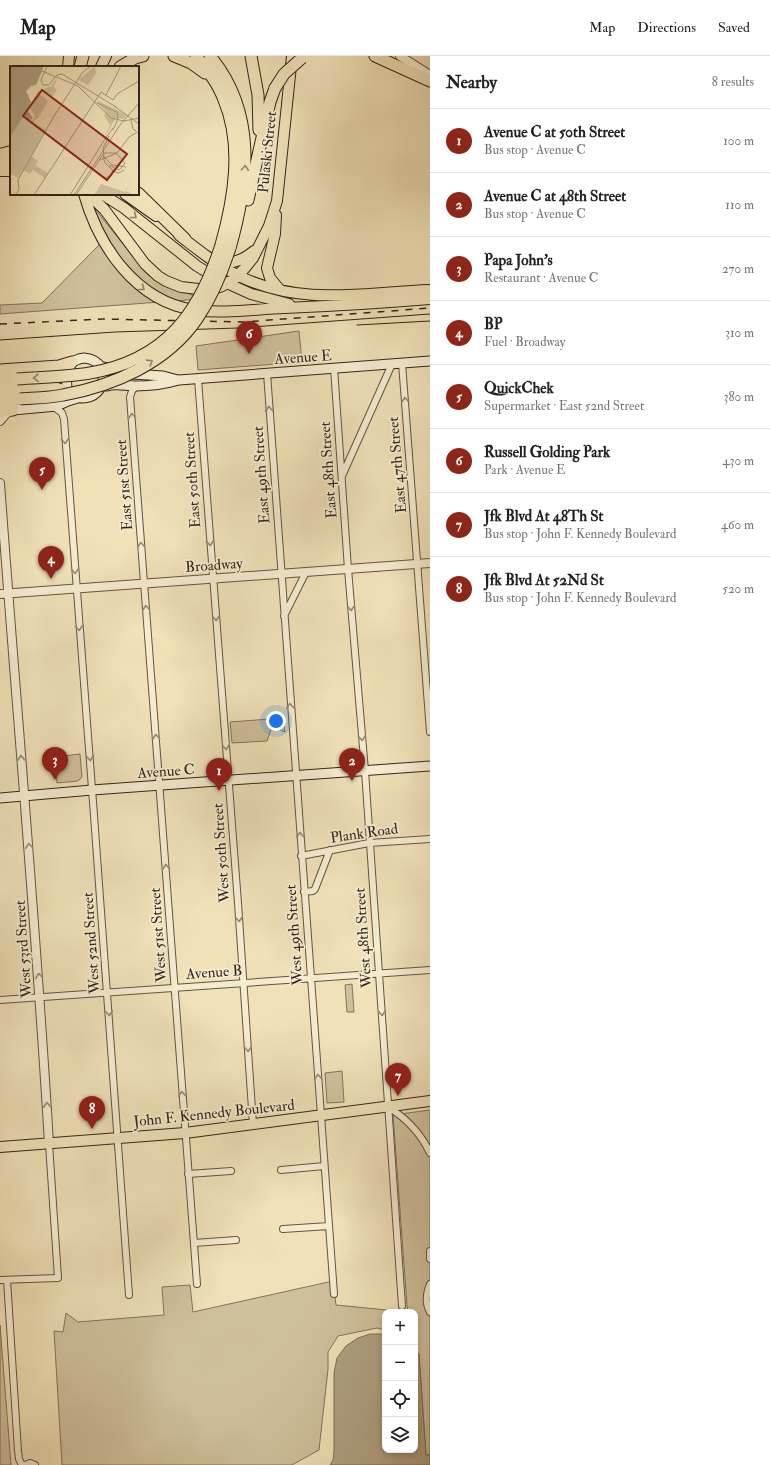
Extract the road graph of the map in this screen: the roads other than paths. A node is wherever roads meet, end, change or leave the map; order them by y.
1 (69, 56) edge
2 (83, 56) edge
3 (106, 56) edge
4 (143, 56) edge
5 (174, 56) edge
6 (196, 56) edge
7 (210, 56) edge
8 (251, 56) edge
9 (375, 56) edge
10 (400, 56) edge
11 (300, 57) edge
12 (68, 66) edge
13 (80, 66) edge
14 (101, 66) edge
15 (122, 66) edge
16 (430, 75) edge
17 (430, 81) edge
18 (220, 90) junction
19 (10, 151) edge
20 (0, 154) edge
21 (258, 158) junction
22 (84, 195) edge
23 (89, 195) edge
24 (104, 195) edge
25 (126, 195) edge
26 (139, 195) edge
27 (277, 201) junction
28 (185, 239) junction
29 (226, 246) junction
30 (258, 248) junction
31 (211, 260) junction
32 (210, 274) junction
33 (238, 276) junction
34 (227, 284) junction
35 (197, 289) junction
36 (430, 290) edge
37 (281, 291) junction
38 (430, 299) edge
39 (315, 306) junction
40 (430, 361) edge
41 (97, 362) junction
42 (402, 363) junction
43 (392, 364) junction
44 (70, 367) junction
45 (334, 368) junction
46 (0, 370) edge
47 (267, 373) junction
48 (198, 378) junction
49 (0, 380) edge
50 (179, 380) junction
51 (136, 386) junction
52 (38, 388) junction
53 (0, 390) edge
54 (98, 392) junction
55 (73, 395) junction
56 (0, 401) edge
57 (54, 407) junction
58 (13, 410) junction
59 (0, 411) edge
60 (0, 421) edge
61 (341, 477) junction
62 (0, 482) edge
63 (430, 563) edge
64 (417, 564) junction
65 (348, 569) junction
66 (306, 572) junction
67 (280, 574) junction
68 (212, 579) junction
69 (144, 584) junction
70 (76, 589) junction
71 (4, 594) edge
72 (284, 617) junction
73 (430, 732) edge
74 (430, 766) edge
75 (365, 771) junction
76 (295, 776) junction
77 (229, 781) junction
78 (160, 786) junction
79 (92, 790) junction
80 (24, 796) junction
81 (0, 798) edge
82 (430, 839) edge
83 (369, 843) junction
84 (330, 850) junction
85 (301, 856) junction
86 (304, 892) junction
87 (430, 970) edge
88 (379, 974) junction
89 (310, 979) junction
90 (243, 984) junction
91 (174, 988) junction
92 (107, 992) junction
93 (41, 997) junction
94 (0, 1000) edge
95 (430, 1102) edge
96 (388, 1107) junction
97 (320, 1116) junction
98 (253, 1124) junction
99 (185, 1133) junction
100 (118, 1138) junction
101 (49, 1144) junction
102 (0, 1147) edge
103 (430, 1153) edge
104 (324, 1166) junction
105 (281, 1170) dead end
106 (231, 1171) dead end
107 (188, 1174) junction
108 (329, 1226) junction
109 (283, 1229) dead end
110 (236, 1240) dead end
111 (194, 1242) junction
112 (430, 1251) edge
113 (430, 1259) edge
114 (0, 1280) edge
115 (7, 1280) junction
116 (197, 1284) dead end
117 (430, 1284) edge
118 (334, 1294) dead end
119 (129, 1295) dead end
120 (402, 1306) dead end
121 (430, 1312) edge
122 (23, 1465) edge
123 (35, 1465) edge

1 - 12 main road
2 - 13 highway
3 - 14 main road
4 - 15 highway
5 - 18 highway
6 - 18 highway
29 -> 7 highway
8 - 21 highway
9 - 17 highway
10 - 16 street
11 - 21 highway, bridge
11 - 27 main road, Pulaski Street
18 - 29 highway
19 - 20 main road
21 - 29 highway
22 -> 39 main road
23 - 35 main road
24 -> 32 main road
25 - 28 main road
26 - 28 highway
27 - 30 main road, Pulaski Street
27 - 37 main road
28 - 31 main road
29 -> 49 highway, bridge
56 -> 29 highway, bridge
30 - 31 main road, Pulaski Street
30 - 33 main road, Pulaski Street
31 - 32 main road
31 - 33 main road
32 - 34 main road
32 - 35 main road
33 - 34 main road, Pulaski Street
33 - 37 main road
34 - 35 main road
34 - 39 main road
36 - 37 main road
38 - 39 main road
40 - 42 main road, Avenue E
41 - 44 main road
41 - 50 main road, Avenue E
41 - 54 main road
42 - 43 main road, Avenue E
64 -> 42 street, East 47th Street
43 - 45 main road, Avenue E
43 - 61 street
44 - 46 highway
44 - 52 highway
44 - 55 main road
45 - 47 main road, Avenue E
45 - 61 street, East 48th Street
47 - 48 main road, Avenue E
67 -> 47 street, East 49th Street
48 - 50 main road, Avenue E
48 -> 68 street, East 50th Street
50 - 51 main road, Avenue E
51 - 54 main road, Avenue E
69 -> 51 street, East 51st Street
52 - 53 highway
52 - 55 highway
54 - 55 main road
55 - 57 main road
57 - 58 main road
57 -> 70 street, West 52nd Street
58 - 59 highway
58 - 60 street
61 - 65 street, East 48th Street
62 - 71 street, West 53rd Street
63 - 64 street, Broadway
64 - 65 street, Broadway
64 - 73 street, East 47th Street
65 - 66 street, Broadway
65 -> 75 street, West 48th Street
66 - 67 street, Broadway
66 - 72 street
67 - 68 street, Broadway
67 - 72 street, West 49th Street
68 - 69 street, Broadway
68 -> 77 street, West 50th Street
69 - 70 street, Broadway
78 -> 69 street, West 51st Street
70 - 71 street, Broadway
70 -> 79 street, West 52nd Street
80 -> 71 street, West 53rd Street
76 -> 72 street, West 49th Street
74 - 75 main road, Avenue C
75 - 76 main road, Avenue C
75 - 83 street, West 48th Street
76 - 77 main road, Avenue C
85 -> 76 street, West 49th Street
77 - 78 main road, Avenue C
77 -> 90 street, West 50th Street
78 - 79 main road, Avenue C
91 -> 78 street, West 51st Street
79 - 80 main road, Avenue C
79 - 92 street, West 52nd Street
80 - 81 main road, Avenue C
93 -> 80 street, West 53rd Street
82 - 83 street, Plank Road
83 - 84 street, Plank Road
83 - 88 street, West 48th Street
84 - 85 street, Plank Road
84 - 86 street
85 - 86 street, West 49th Street
86 - 89 street, West 49th Street
87 - 88 street, Avenue B
88 - 89 street, Avenue B
88 -> 96 street, West 48th Street
89 - 90 street, Avenue B
97 -> 89 street, West 49th Street
90 - 91 street, Avenue B
90 -> 98 street, West 50th Street
91 - 92 street, Avenue B
99 -> 91 street, West 51st Street
92 - 93 street, Avenue B
92 -> 100 street, West 52nd Street
93 - 94 street, Avenue B
101 -> 93 street, West 53rd Street
95 - 96 main road, John F. Kennedy Boulevard
96 - 97 main road, John F. Kennedy Boulevard
96 - 103 street
96 - 120 street, West 48th Street
97 - 98 main road, John F. Kennedy Boulevard
97 - 104 street, West 49th Street
98 - 99 main road, John F. Kennedy Boulevard
99 - 100 main road, John F. Kennedy Boulevard
99 - 107 street, West 51st Street
100 - 101 main road, John F. Kennedy Boulevard
100 - 119 street, West 52nd Street
101 - 102 main road, John F. Kennedy Boulevard
101 - 115 street, West 53rd Street
104 - 105 street
104 - 108 street, West 49th Street
106 - 107 street
107 - 111 street, West 51st Street
108 - 109 street
108 - 118 street, West 49th Street
110 - 111 street
111 - 116 street, West 51st Street
112 - 113 street
114 - 115 street
115 - 122 street
117 - 121 street
122 - 123 street

